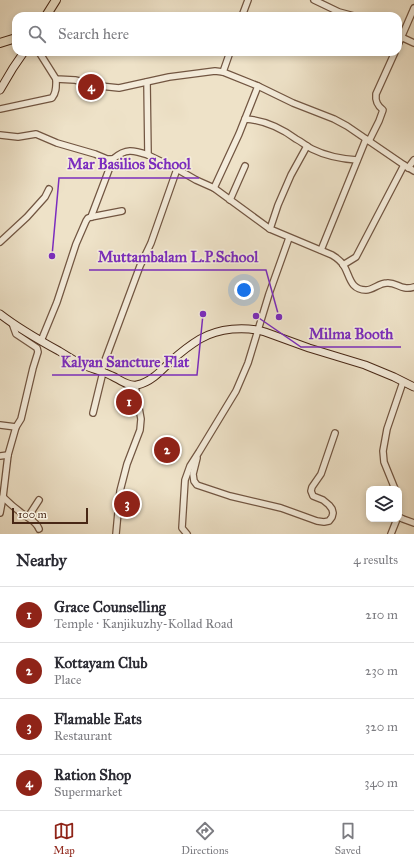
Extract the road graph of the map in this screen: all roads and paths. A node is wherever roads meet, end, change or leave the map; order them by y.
1 (56, 0) edge
2 (248, 0) edge
3 (314, 0) edge
4 (414, 8) edge
5 (48, 12) edge
6 (244, 12) edge
7 (339, 12) edge
8 (402, 32) edge
9 (402, 35) edge
10 (12, 39) edge
11 (0, 43) edge
12 (414, 43) edge
13 (21, 56) edge
14 (42, 56) edge
15 (229, 56) edge
16 (393, 56) edge
17 (223, 72) junction
18 (56, 78) junction
19 (147, 82) junction
20 (258, 86) junction
21 (0, 90) edge
22 (0, 109) edge
23 (245, 119) junction
24 (0, 135) edge
25 (368, 140) junction
26 (307, 146) junction
27 (148, 155) junction
28 (113, 159) junction
29 (357, 160) junction
30 (414, 160) edge
31 (245, 166) dead end
32 (406, 166) junction
33 (177, 169) junction
34 (414, 171) edge
35 (214, 188) junction
36 (49, 189) dead end
37 (230, 200) junction
38 (122, 210) dead end
39 (91, 217) junction
40 (270, 229) junction
41 (289, 238) junction
42 (0, 242) edge
43 (321, 250) junction
44 (343, 265) junction
45 (414, 287) edge
46 (0, 314) edge
47 (12, 322) junction
48 (258, 330) junction
49 (41, 341) junction
50 (102, 371) junction
51 (403, 382) junction
52 (135, 386) junction
53 (414, 387) edge
54 (94, 412) dead end
55 (0, 425) edge
56 (16, 427) junction
57 (335, 433) dead end
58 (199, 452) junction
59 (8, 455) junction
60 (0, 456) edge
61 (2, 486) edge
62 (394, 486) edge
63 (3, 498) junction
64 (39, 500) dead end
65 (0, 513) edge
66 (28, 517) junction
67 (402, 519) edge
68 (396, 522) edge
69 (414, 522) edge
70 (39, 529) dead end
71 (116, 534) edge
72 (187, 534) edge
73 (391, 534) edge

1 - 5 main road
2 - 6 street
3 - 7 street
4 - 8 street
9 - 12 street
10 - 11 main road
13 - 21 main road
14 - 18 street
15 - 17 street
16 - 25 street
17 - 19 street
17 - 20 street
18 - 19 street
18 - 22 street
19 - 27 street
20 - 23 street
20 - 25 street
23 - 26 street
23 - 35 street
24 - 28 street
25 - 29 street
25 - 32 street
26 - 29 street
26 - 40 street
27 - 28 street
27 - 33 street
28 - 39 street
29 - 43 street
30 - 32 street
31 - 37 street
32 - 34 street
32 - 44 street
33 - 35 street
33 - 50 street
35 - 37 street
36 - 42 street
37 - 40 street
38 - 39 street
39 - 49 street
40 - 41 street
41 - 43 street
41 - 48 street
43 - 44 street
44 - 45 street
46 - 47 main road
47 - 49 main road
47 - 56 street
48 - 51 main road
48 - 52 main road
48 - 58 street
49 - 50 main road
50 - 52 main road
50 - 54 street
51 - 53 main road
51 - 62 street
52 - 71 street
55 - 56 street
56 - 59 street
57 - 58 street
58 - 72 street
59 - 60 street
59 - 61 street
61 - 63 street
63 - 65 street
63 - 66 street
64 - 66 street
66 - 70 street
67 - 69 street
68 - 73 street

